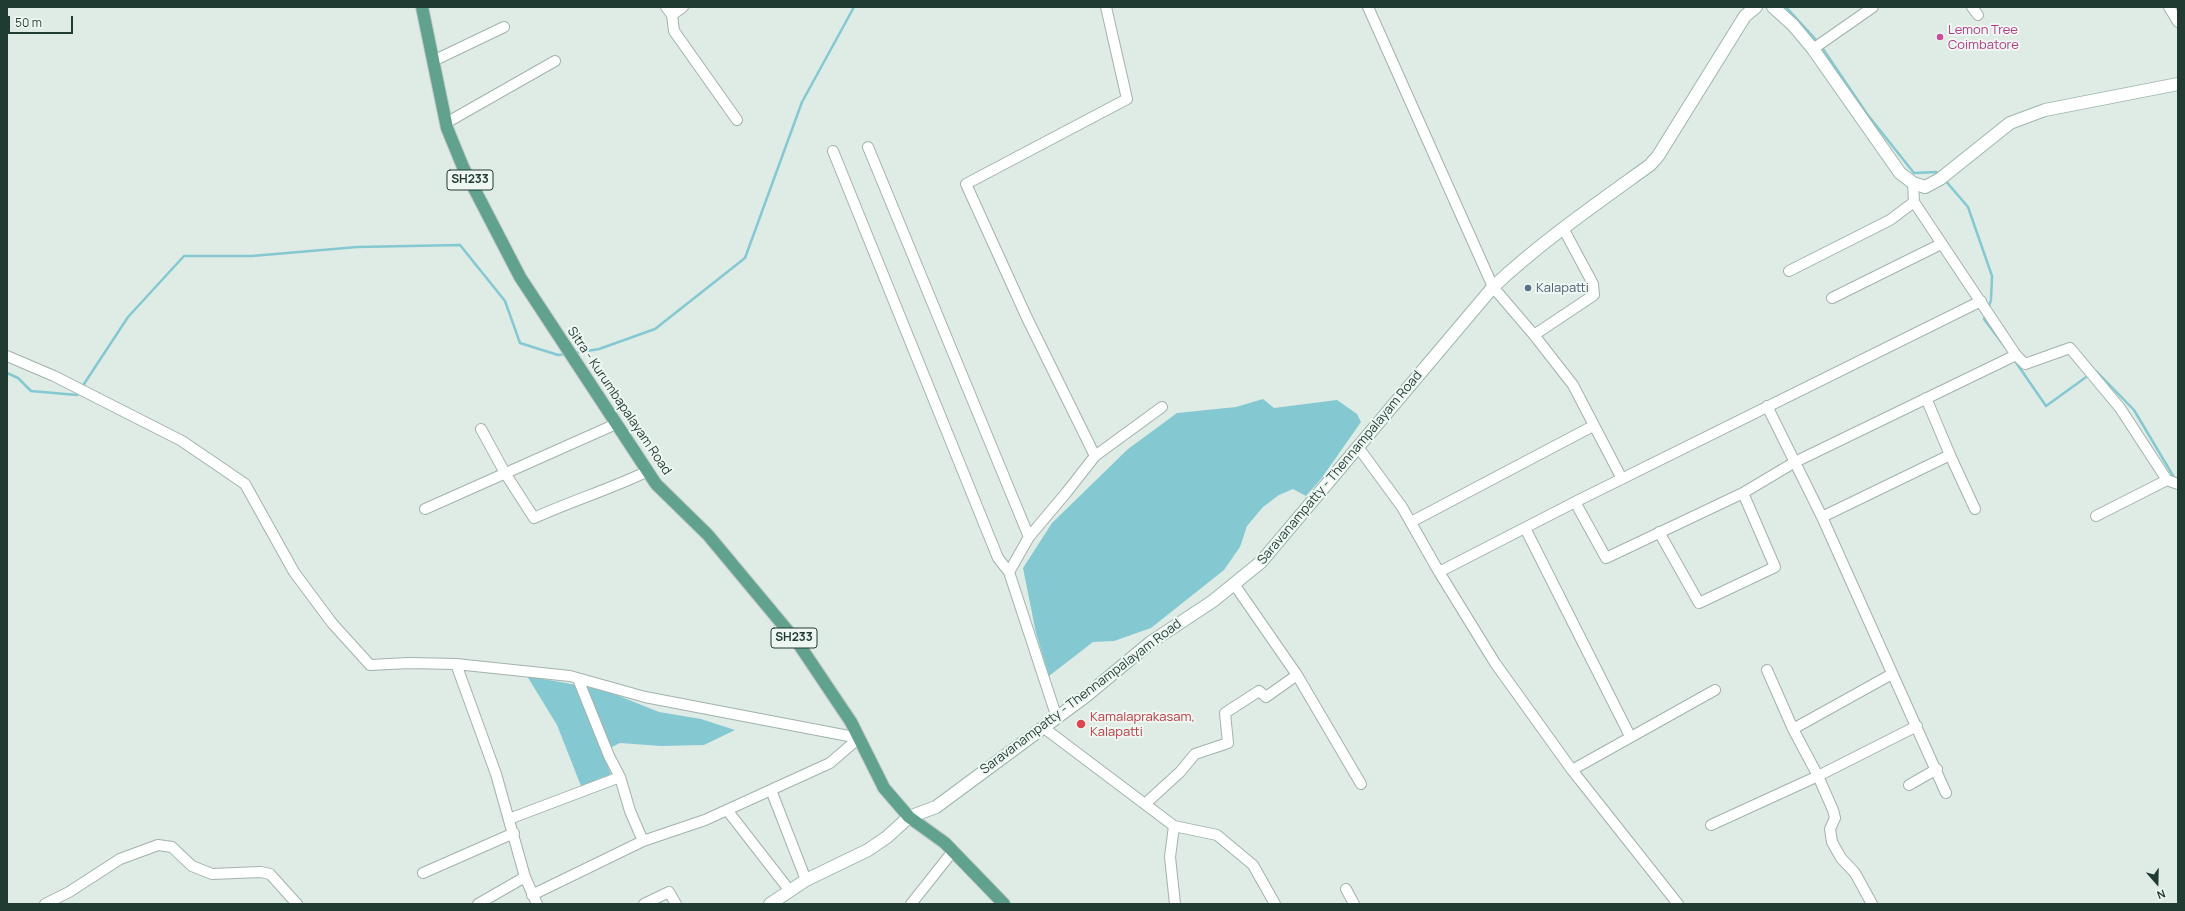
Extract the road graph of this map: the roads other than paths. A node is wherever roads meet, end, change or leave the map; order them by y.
1 (422, 7) edge
2 (684, 7) edge
3 (1106, 7) edge
4 (1368, 7) edge
5 (1755, 7) edge
6 (1773, 7) edge
7 (1873, 7) edge
8 (2169, 7) edge
9 (669, 11) edge
10 (2178, 22) edge
11 (504, 27) dead end
12 (1817, 46) junction
13 (432, 61) junction
14 (555, 61) dead end
15 (2178, 84) edge
16 (737, 120) dead end
17 (446, 123) junction
18 (868, 147) dead end
19 (833, 151) dead end
20 (1913, 183) junction
21 (1914, 202) junction
22 (1562, 228) junction
23 (1941, 244) junction
24 (1789, 271) dead end
25 (1492, 287) junction
26 (1832, 298) dead end
27 (1985, 307) junction
28 (1534, 335) junction
29 (7, 356) edge
30 (2013, 356) junction
31 (1926, 398) junction
32 (1767, 406) junction
33 (1162, 407) dead end
34 (616, 424) junction
35 (1593, 426) junction
36 (481, 429) dead end
37 (1358, 447) junction
38 (1950, 455) junction
39 (1094, 456) junction
40 (1795, 462) junction
41 (648, 471) junction
42 (505, 473) junction
43 (1622, 479) junction
44 (2173, 482) edge
45 (1743, 494) junction
46 (1575, 502) junction
47 (425, 509) dead end
48 (1975, 509) dead end
49 (2096, 516) dead end
50 (1822, 517) junction
51 (1411, 522) junction
52 (1525, 528) junction
53 (1659, 532) junction
54 (1029, 537) junction
55 (1009, 572) junction
56 (1439, 572) junction
57 (1234, 584) junction
58 (456, 664) junction
59 (1767, 670) dead end
60 (1892, 674) junction
61 (1298, 675) junction
62 (578, 679) junction
63 (1715, 690) dead end
64 (1057, 718) junction
65 (1917, 726) junction
66 (1044, 728) junction
67 (1793, 729) junction
68 (1630, 736) junction
69 (859, 738) junction
70 (1937, 769) junction
71 (1572, 770) junction
72 (1818, 776) junction
73 (620, 777) junction
74 (1361, 784) dead end
75 (1909, 785) dead end
76 (772, 790) junction
77 (1946, 793) dead end
78 (1145, 804) junction
79 (727, 810) junction
80 (909, 818) junction
81 (509, 819) junction
82 (1711, 825) dead end
83 (1174, 826) junction
84 (514, 833) junction
85 (643, 841) junction
86 (952, 851) junction
87 (423, 873) dead end
88 (525, 877) junction
89 (806, 880) junction
90 (1346, 890) dead end
91 (790, 891) junction
92 (534, 900) edge
93 (45, 904) edge
94 (297, 904) edge
95 (478, 904) edge
96 (644, 904) edge
97 (676, 904) edge
98 (770, 904) edge
99 (911, 904) edge
100 (1004, 904) edge
101 (1175, 904) edge
102 (1275, 904) edge
103 (1354, 904) edge
104 (1678, 904) edge
105 (1872, 904) edge

1 - 13 main road, Sitra - Kurumbapalayam Road / SH233
2 - 9 street
3 - 39 street
4 - 25 street
5 - 22 main road, Saravanampatty - Thennampalayam Road
6 - 12 main road
7 - 12 street
8 - 10 street
9 - 16 street
11 - 13 street
12 - 20 main road
13 - 17 main road, Sitra - Kurumbapalayam Road / SH233
14 - 17 street
15 - 20 main road
17 - 34 main road, Sitra - Kurumbapalayam Road / SH233
18 - 54 street
19 - 55 street
20 - 21 street
21 - 23 street
21 - 24 street
22 - 25 main road, Saravanampatty - Thennampalayam Road
22 - 28 street
23 - 26 street
23 - 27 street
25 - 28 street
25 - 37 main road, Saravanampatty - Thennampalayam Road
27 - 30 street
27 - 32 street
28 - 35 street
29 - 58 street
30 - 31 street
30 - 44 street
31 - 38 street
31 - 40 street
32 - 40 street
32 - 43 street
33 - 39 street
34 - 41 main road, Sitra - Kurumbapalayam Road / SH233
34 - 42 street
35 - 43 street
35 - 51 street
36 - 42 street
37 - 51 street
37 - 57 main road, Saravanampatty - Thennampalayam Road
38 - 48 street
38 - 50 street
39 - 54 street
40 - 45 street
40 - 50 street
41 - 42 street
41 - 69 main road, Sitra - Kurumbapalayam Road / SH233
42 - 47 street
43 - 46 street
44 - 49 street
45 - 53 street
45 - 53 street
46 - 52 street
46 - 53 street
50 - 60 street
51 - 56 street
52 - 56 street
52 - 68 street
54 - 55 street
55 - 64 street
56 - 71 street
57 - 61 street
57 - 64 main road, Saravanampatty - Thennampalayam Road
58 - 62 street
58 - 81 street
59 - 67 street
60 - 65 street
60 - 67 street
61 - 74 street
61 - 78 street
62 - 69 street
62 - 73 street
63 - 68 street
64 - 66 main road, Saravanampatty - Thennampalayam Road
65 - 70 street
65 - 72 street
66 - 78 street
66 - 80 main road, Saravanampatty - Thennampalayam Road
67 - 72 street
68 - 71 street
69 - 76 street
69 - 80 main road, Sitra - Kurumbapalayam Road / SH233
70 - 75 street
70 - 77 street
71 - 104 street
72 - 82 street
72 - 105 street
73 - 81 street
73 - 85 street
76 - 79 street
76 - 89 street
78 - 83 street
79 - 85 street
79 - 91 street
80 - 86 main road, Sitra - Kurumbapalayam Road / SH233
80 - 89 main road, Saravanampatty - Thennampalayam Road
81 - 84 street
83 - 101 street
83 - 102 street
84 - 87 street
84 - 88 street
85 - 92 street
86 - 99 street
86 - 100 main road, Sitra - Kurumbapalayam Road / SH233
88 - 92 street
88 - 95 street
89 - 91 main road, Saravanampatty - Thennampalayam Road
90 - 103 street
91 - 98 main road, Saravanampatty - Thennampalayam Road
93 - 94 street
96 - 97 street

